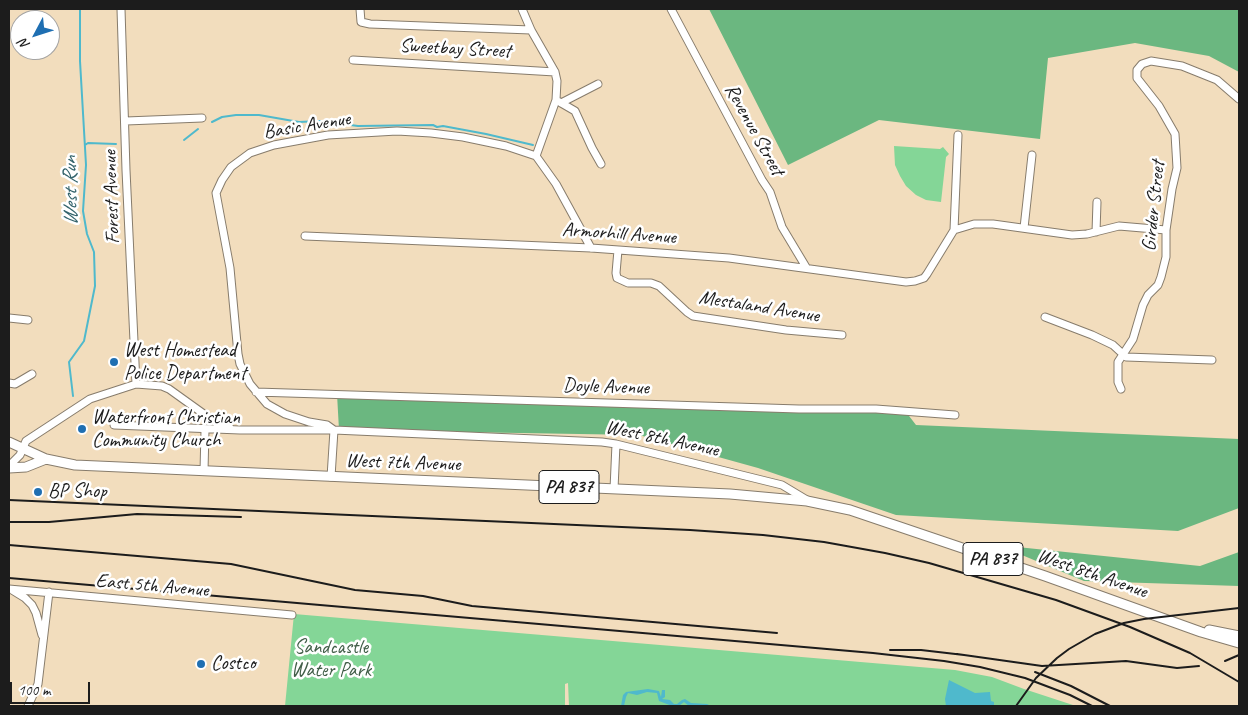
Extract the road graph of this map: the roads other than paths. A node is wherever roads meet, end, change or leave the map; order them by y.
1 (121, 9) edge
2 (360, 9) edge
3 (522, 9) edge
4 (671, 9) edge
5 (532, 30) junction
6 (353, 60) dead end
7 (555, 72) junction
8 (598, 84) dead end
9 (1239, 99) edge
10 (558, 102) junction
11 (202, 118) dead end
12 (126, 121) junction
13 (958, 135) dead end
14 (1032, 155) dead end
15 (536, 156) junction
16 (601, 164) dead end
17 (1097, 202) dead end
18 (1024, 228) junction
19 (954, 230) junction
20 (1166, 230) junction
21 (1096, 232) junction
22 (305, 236) dead end
23 (591, 248) junction
24 (618, 250) junction
25 (806, 267) junction
26 (1045, 317) dead end
27 (9, 318) edge
28 (28, 320) dead end
29 (842, 335) dead end
30 (1122, 355) junction
31 (1212, 360) dead end
32 (32, 374) dead end
33 (9, 383) edge
34 (136, 384) junction
35 (1121, 389) dead end
36 (256, 392) junction
37 (955, 415) dead end
38 (114, 425) dead end
39 (205, 430) junction
40 (240, 430) junction
41 (334, 430) junction
42 (9, 442) edge
43 (616, 444) junction
44 (23, 448) junction
45 (46, 459) junction
46 (9, 467) edge
47 (204, 471) junction
48 (331, 477) junction
49 (614, 489) junction
50 (807, 501) junction
51 (9, 589) edge
52 (49, 592) junction
53 (292, 615) dead end
54 (1223, 636) junction
55 (1239, 636) edge
56 (43, 641) junction
57 (1239, 644) edge
58 (28, 706) edge

1 - 12 street, Forest Avenue
2 - 5 street
3 - 5 street
4 - 25 street, Revenue Street
5 - 7 street
6 - 7 street, Sweetbay Street
7 - 10 street
8 - 10 street
9 - 20 street, Girder Street
10 - 15 street
10 - 16 street
11 - 12 street
12 - 34 street, Forest Avenue
13 - 19 street
14 - 18 street
15 - 23 street
15 - 36 street, Basic Avenue
17 - 21 street
18 - 19 street
18 - 21 street
19 - 25 street, Armorhill Avenue
20 - 21 street
20 - 30 street, Girder Street
22 - 23 street, Armorhill Avenue
23 - 24 street, Armorhill Avenue
24 - 25 street, Armorhill Avenue
24 - 29 street, Mestaland Avenue
26 - 30 street
27 - 28 street
30 - 31 street
30 - 35 street
32 - 33 street
34 - 40 street
34 - 44 street
36 - 37 street, Doyle Avenue
36 - 41 street, Basic Avenue
38 - 39 street, West 8th Avenue
39 - 40 street, West 8th Avenue
39 - 47 street
40 - 41 street, West 8th Avenue
41 - 43 street, West 8th Avenue
41 - 48 street
42 - 44 main road, PA 837
43 - 49 street
43 - 50 street, West 8th Avenue
44 - 45 main road, West 7th Avenue / PA 837
44 - 46 street
45 - 46 main road
45 - 47 main road, West 7th Avenue / PA 837
47 - 48 main road, West 7th Avenue / PA 837
48 - 49 main road, West 7th Avenue / PA 837
49 - 50 main road, West 7th Avenue / PA 837
50 - 54 main road, West 8th Avenue / PA 837
51 - 52 street, East 5th Avenue
51 - 56 street
52 - 53 street, East 5th Avenue
52 - 56 street
54 - 55 main road, PA 837
54 - 57 main road, PA 837
56 - 58 street

